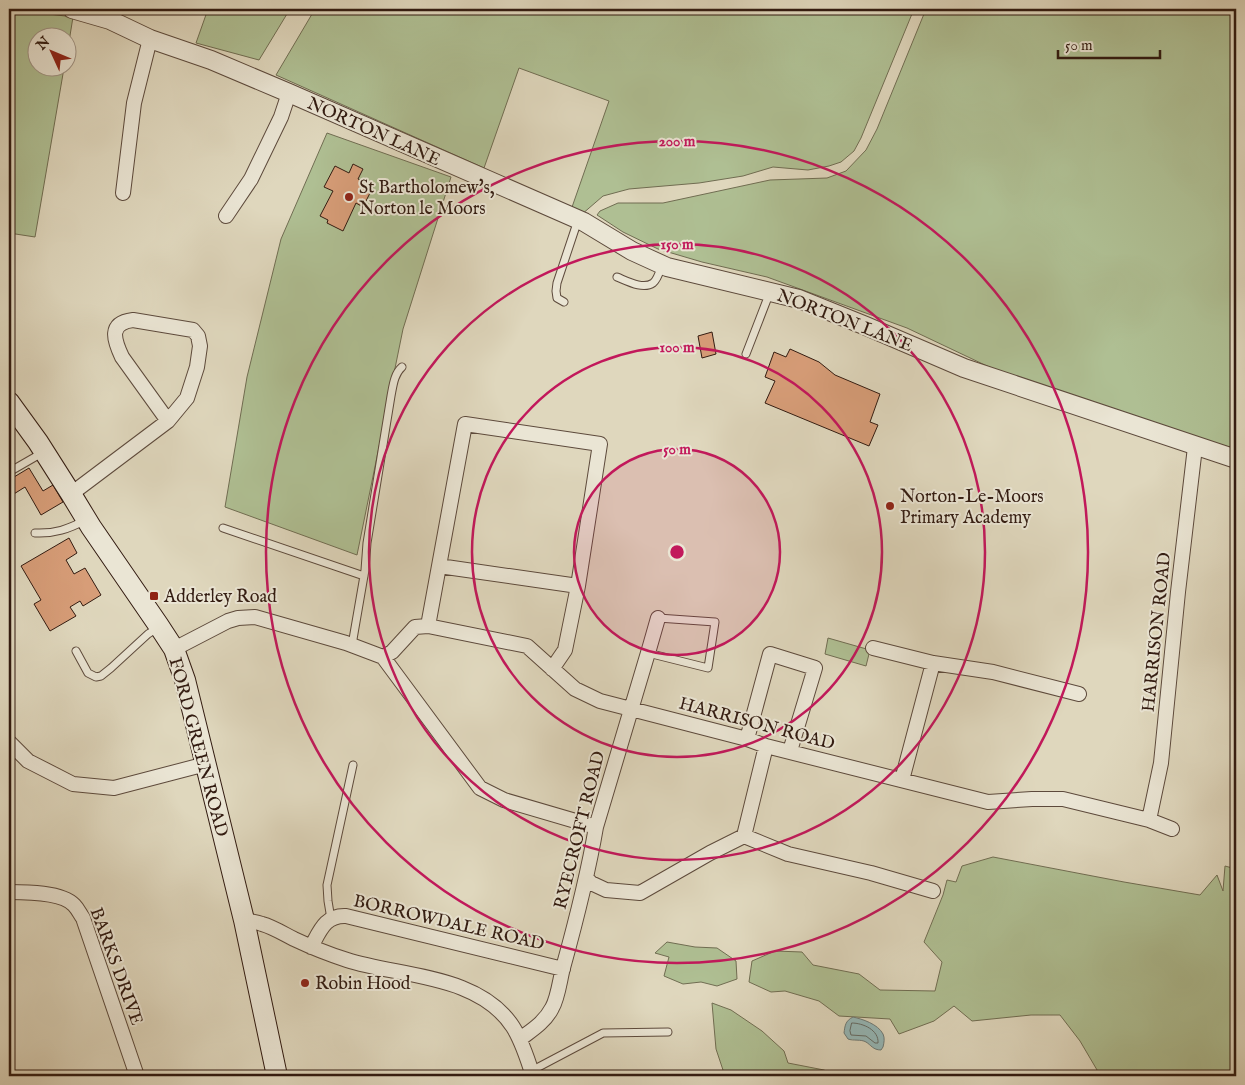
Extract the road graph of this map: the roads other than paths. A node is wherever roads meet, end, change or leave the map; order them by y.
1 (72, 9) edge
2 (150, 39) junction
3 (289, 93) junction
4 (123, 193) dead end
5 (226, 216) dead end
6 (578, 220) junction
7 (662, 264) junction
8 (617, 277) dead end
9 (770, 292) junction
10 (564, 302) dead end
11 (746, 354) dead end
12 (402, 368) dead end
13 (9, 402) edge
14 (168, 421) junction
15 (1195, 446) junction
16 (45, 452) junction
17 (1236, 459) edge
18 (9, 472) edge
19 (71, 494) junction
20 (86, 520) junction
21 (223, 528) dead end
22 (35, 533) dead end
23 (440, 566) junction
24 (364, 576) junction
25 (578, 586) junction
26 (658, 618) joint
27 (159, 626) junction
28 (428, 626) junction
29 (352, 645) junction
30 (873, 648) dead end
31 (174, 649) junction
32 (76, 651) dead end
33 (648, 653) junction
34 (383, 657) junction
35 (933, 663) junction
36 (552, 669) junction
37 (1079, 694) dead end
38 (631, 709) junction
39 (747, 739) junction
40 (9, 742) edge
41 (766, 746) junction
42 (790, 751) junction
43 (206, 764) junction
44 (353, 765) dead end
45 (902, 780) junction
46 (1149, 820) junction
47 (596, 827) junction
48 (1172, 829) dead end
49 (744, 836) junction
50 (586, 878) junction
51 (933, 891) dead end
52 (9, 892) edge
53 (331, 919) junction
54 (244, 920) junction
55 (311, 947) junction
56 (563, 969) junction
57 (668, 1032) dead end
58 (520, 1039) junction
59 (532, 1074) edge
60 (137, 1076) edge
61 (277, 1076) edge

1 - 2 street, NORTON LANE
2 - 3 street, NORTON LANE
2 - 4 street
3 - 5 street
3 - 6 street, NORTON LANE
6 - 7 street, NORTON LANE
6 - 10 lane
7 - 8 lane
7 - 9 street, NORTON LANE
9 - 11 lane
9 - 15 street, NORTON LANE
12 - 24 lane
13 - 16 main road, FORD GREEN ROAD
14 - 14 street
14 - 19 street
15 - 17 street, NORTON LANE
15 - 46 street, HARRISON ROAD
16 - 18 lane
16 - 19 main road, FORD GREEN ROAD
19 - 20 main road, FORD GREEN ROAD
20 - 22 lane
20 - 27 main road, FORD GREEN ROAD
21 - 24 lane
23 - 25 street
23 - 25 street
23 - 28 street
24 - 29 lane
25 - 36 street
26 - 33 street, RYECROFT ROAD
26 - 33 lane
27 - 31 main road, FORD GREEN ROAD
27 - 32 lane
28 - 34 street
28 - 36 street, HARRISON ROAD
29 - 31 street
29 - 34 street
30 - 35 street
31 - 43 main road, FORD GREEN ROAD
33 - 38 street, RYECROFT ROAD
34 - 47 street
35 - 37 street
35 - 45 street
36 - 38 street, HARRISON ROAD
38 - 39 street, HARRISON ROAD
38 - 47 street, RYECROFT ROAD
39 - 41 street, HARRISON ROAD
39 - 42 street
40 - 43 street
41 - 42 street, HARRISON ROAD
41 - 49 street
42 - 45 street, HARRISON ROAD
43 - 54 main road, FORD GREEN ROAD
44 - 53 lane
45 - 46 street, HARRISON ROAD
46 - 48 street, HARRISON ROAD
47 - 50 street, RYECROFT ROAD
49 - 50 street
49 - 51 street
50 - 56 street, RYECROFT ROAD
52 - 60 street, BARKS DRIVE
53 - 55 street, BORROWDALE ROAD
53 - 56 street, BORROWDALE ROAD
54 - 55 street
54 - 61 main road, FORD GREEN ROAD
55 - 58 street
56 - 58 street, RYECROFT ROAD
57 - 59 lane
58 - 59 street

